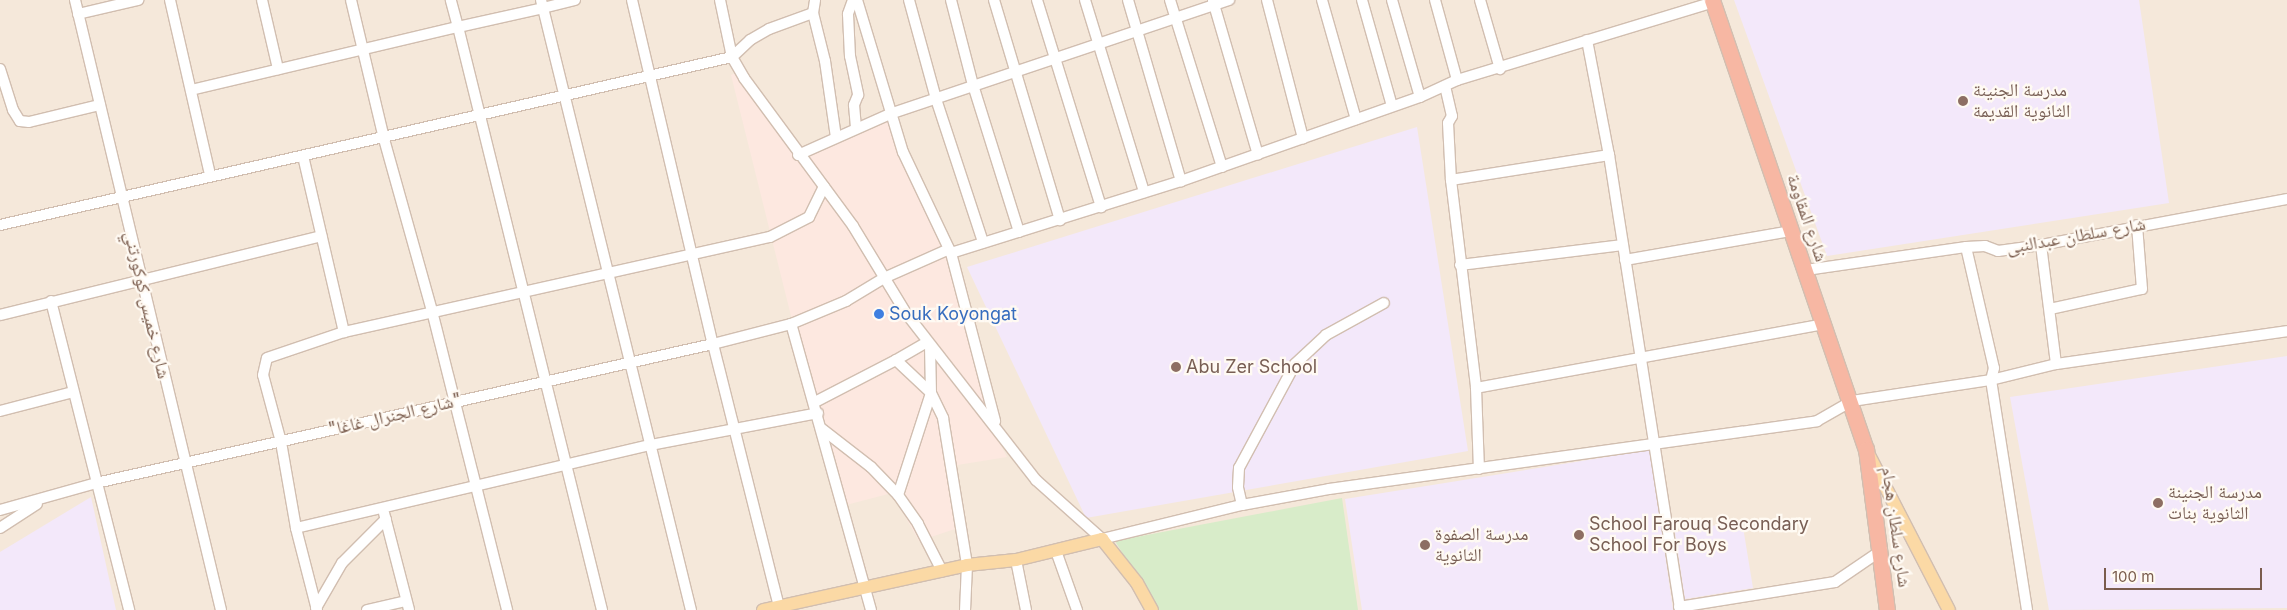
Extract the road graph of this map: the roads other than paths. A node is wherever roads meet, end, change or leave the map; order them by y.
1 (75, 0) edge
2 (138, 0) edge
3 (170, 0) edge
4 (262, 0) edge
5 (351, 0) edge
6 (451, 0) edge
7 (575, 0) edge
8 (632, 0) edge
9 (720, 0) edge
10 (815, 0) edge
11 (852, 0) edge
12 (857, 0) edge
13 (909, 0) edge
14 (951, 0) edge
15 (994, 0) edge
16 (1037, 0) edge
17 (1085, 0) edge
18 (1128, 0) edge
19 (1170, 0) edge
20 (1229, 0) edge
21 (1267, 0) edge
22 (1322, 0) edge
23 (1362, 0) edge
24 (1392, 0) edge
25 (1435, 0) edge
26 (1480, 0) edge
27 (1713, 1) edge
28 (1213, 3) edge
29 (542, 4) edge
30 (814, 13) junction
31 (78, 14) junction
32 (1174, 18) junction
33 (458, 27) junction
34 (1137, 30) junction
35 (1587, 40) junction
36 (1097, 43) junction
37 (362, 50) junction
38 (732, 57) junction
39 (1054, 58) junction
40 (278, 69) junction
41 (1500, 69) junction
42 (0, 70) edge
43 (1016, 71) junction
44 (651, 75) junction
45 (1457, 80) junction
46 (973, 86) junction
47 (1445, 86) junction
48 (191, 90) junction
49 (565, 96) junction
50 (1420, 97) junction
51 (936, 99) junction
52 (100, 105) junction
53 (1392, 106) junction
54 (890, 114) junction
55 (480, 116) junction
56 (1356, 119) junction
57 (856, 128) junction
58 (836, 137) junction
59 (1303, 138) junction
60 (384, 139) junction
61 (1258, 154) junction
62 (1609, 154) junction
63 (798, 155) junction
64 (303, 156) junction
65 (1222, 167) junction
66 (210, 175) junction
67 (1451, 180) junction
68 (1182, 181) junction
69 (824, 186) junction
70 (1144, 192) junction
71 (122, 196) junction
72 (2287, 199) edge
73 (1101, 207) junction
74 (1060, 220) junction
75 (0, 225) edge
76 (2137, 225) junction
77 (1792, 231) junction
78 (1019, 232) junction
79 (321, 236) junction
80 (983, 242) junction
81 (1623, 245) junction
82 (2041, 245) junction
83 (1966, 247) junction
84 (950, 251) junction
85 (692, 253) junction
86 (1625, 260) junction
87 (1460, 265) junction
88 (1806, 270) junction
89 (610, 272) junction
90 (884, 278) junction
91 (140, 280) junction
92 (526, 292) junction
93 (51, 301) junction
94 (1384, 303) dead end
95 (2050, 309) junction
96 (432, 311) junction
97 (0, 315) edge
98 (791, 324) junction
99 (1824, 324) junction
100 (2287, 331) edge
101 (344, 332) junction
102 (713, 344) junction
103 (928, 344) junction
104 (630, 360) junction
105 (896, 360) junction
106 (1641, 360) junction
107 (2056, 364) junction
108 (547, 379) junction
109 (1991, 380) junction
110 (1476, 388) junction
111 (73, 392) junction
112 (931, 393) junction
113 (1852, 401) junction
114 (456, 402) junction
115 (816, 408) junction
116 (0, 411) edge
117 (996, 424) junction
118 (734, 427) junction
119 (822, 429) junction
120 (280, 442) junction
121 (651, 445) junction
122 (1652, 446) junction
123 (1866, 449) junction
124 (186, 464) junction
125 (566, 464) junction
126 (1479, 469) junction
127 (96, 483) junction
128 (476, 486) junction
129 (898, 495) junction
130 (42, 500) junction
131 (1242, 505) junction
132 (383, 507) junction
133 (0, 510) edge
134 (386, 519) junction
135 (0, 528) edge
136 (296, 528) junction
137 (1102, 539) junction
138 (1882, 550) junction
139 (1056, 551) junction
140 (1016, 560) junction
141 (967, 565) junction
142 (942, 571) junction
143 (866, 588) junction
144 (408, 606) edge
145 (780, 608) edge
146 (1680, 608) edge
147 (316, 609) edge
148 (130, 610) edge
149 (221, 610) edge
150 (367, 610) edge
151 (507, 610) edge
152 (602, 610) edge
153 (691, 610) edge
154 (763, 610) edge
155 (871, 610) edge
156 (965, 610) edge
157 (1026, 610) edge
158 (1077, 610) edge
159 (1152, 610) edge
160 (1887, 610) edge
161 (1949, 610) edge
162 (2027, 610) edge

1 - 31 street, شارع خميس كوكورتني
2 - 31 street
3 - 48 street
4 - 40 street
5 - 37 street
6 - 33 street
7 - 29 street
8 - 44 street
9 - 38 street
10 - 30 street
11 - 57 street
12 - 54 street
13 - 51 street
14 - 46 street
15 - 43 street
16 - 39 street
17 - 36 street
18 - 34 street
19 - 32 street
20 - 28 street
21 - 59 street
22 - 56 street
23 - 53 street
24 - 50 street
25 - 45 street
26 - 41 street
27 - 35 street, "شارع الجنرال غاغا"
27 - 77 highway, شارع المقاومة
28 - 32 street
28 - 61 street
29 - 33 street
29 - 49 street
30 - 38 street
30 - 58 street
31 - 52 street, شارع خميس كوكورتني
32 - 34 street
32 - 65 street
33 - 37 street
33 - 55 street
34 - 36 street
34 - 68 street
35 - 41 street, "شارع الجنرال غاغا"
35 - 62 street
36 - 39 street
36 - 70 street
37 - 40 street
37 - 60 street
38 - 44 street
38 - 63 street
39 - 43 street
39 - 73 street
40 - 48 street
41 - 45 street, "شارع الجنرال غاغا"
42 - 52 street
43 - 46 street
43 - 74 street
44 - 49 street
44 - 85 street
45 - 47 street, "شارع الجنرال غاغا"
46 - 51 street
46 - 78 street
47 - 50 street, "شارع الجنرال غاغا"
47 - 67 street
48 - 66 street
49 - 55 street
49 - 89 street
50 - 53 street, "شارع الجنرال غاغا"
51 - 54 street
51 - 80 street
52 - 71 street, شارع خميس كوكورتني
53 - 56 street, "شارع الجنرال غاغا"
54 - 57 street
54 - 84 street
55 - 60 street
55 - 92 street
56 - 59 street, "شارع الجنرال غاغا"
57 - 58 street
58 - 63 street
59 - 61 street, "شارع الجنرال غاغا"
60 - 64 street
60 - 96 street
61 - 65 street, "شارع الجنرال غاغا"
62 - 67 street
62 - 81 street
63 - 69 street
64 - 66 street
64 - 79 street
65 - 68 street, "شارع الجنرال غاغا"
66 - 71 street
67 - 87 street
68 - 70 street, "شارع الجنرال غاغا"
69 - 85 street
69 - 90 street
70 - 73 street, "شارع الجنرال غاغا"
71 - 75 street
71 - 91 street, شارع خميس كوكورتني
72 - 76 street, شارع سلطان عبدالنبى
73 - 74 street, "شارع الجنرال غاغا"
74 - 78 street, "شارع الجنرال غاغا"
76 - 82 street, شارع سلطان عبدالنبى
76 - 95 street
77 - 86 street
77 - 88 highway, شارع المقاومة
78 - 80 street, "شارع الجنرال غاغا"
79 - 91 street
79 - 101 street
80 - 84 street, "شارع الجنرال غاغا"
81 - 86 street
81 - 87 street
82 - 83 street, شارع سلطان عبدالنبى
82 - 95 street
83 - 88 street, شارع سلطان عبدالنبى
83 - 109 street
84 - 90 street, "شارع الجنرال غاغا"
84 - 117 street
85 - 89 street
85 - 102 street
86 - 106 street
87 - 110 street
88 - 99 highway, شارع المقاومة
89 - 92 street
89 - 104 street
90 - 98 street, "شارع الجنرال غاغا"
90 - 103 street
91 - 93 street
91 - 124 street, شارع خميس كوكورتني
92 - 96 street
92 - 108 street
93 - 97 street
93 - 111 street
94 - 131 street
95 - 107 street
96 - 101 street
96 - 114 street
98 - 102 street, "شارع الجنرال غاغا"
98 - 115 street
99 - 106 street
99 - 113 highway, شارع المقاومة
100 - 107 street
101 - 120 street
102 - 104 street, "شارع الجنرال غاغا"
102 - 118 street
103 - 105 street
103 - 112 street
103 - 117 street
104 - 108 street, "شارع الجنرال غاغا"
104 - 121 street
105 - 112 street
105 - 115 street
106 - 110 street
106 - 122 street
107 - 109 street
108 - 114 street, "شارع الجنرال غاغا"
108 - 125 street
109 - 113 street
109 - 162 street
110 - 126 street
111 - 116 street
111 - 127 street
112 - 129 street
112 - 141 street
113 - 122 street
113 - 123 highway, شارع المقاومة
114 - 120 street, "شارع الجنرال غاغا"
114 - 128 street
115 - 118 street
115 - 119 street
117 - 137 street
118 - 121 street
118 - 145 street
119 - 129 street
119 - 143 street
120 - 124 street, "شارع الجنرال غاغا"
120 - 136 street
121 - 125 street
121 - 153 street
122 - 126 street
122 - 146 street
123 - 138 highway, شارع سلطان هجام
123 - 161 main road
124 - 127 street, "شارع الجنرال غاغا"
124 - 149 street, شارع خميس كوكورتني
125 - 128 street
125 - 152 street
126 - 131 street
127 - 130 street, "شارع الجنرال غاغا"
127 - 148 street
128 - 132 street
128 - 151 street
129 - 142 street
130 - 133 street, "شارع الجنرال غاغا"
130 - 135 street
131 - 137 street
132 - 134 street
132 - 136 street
134 - 144 street
134 - 147 street
136 - 147 street
137 - 139 main road
137 - 159 main road
138 - 146 street
138 - 160 highway, شارع سلطان هجام
139 - 140 main road
139 - 158 street
140 - 141 main road
140 - 157 street
141 - 142 main road
141 - 156 street
142 - 143 main road
143 - 145 main road
143 - 155 street
144 - 150 street
145 - 154 main road

